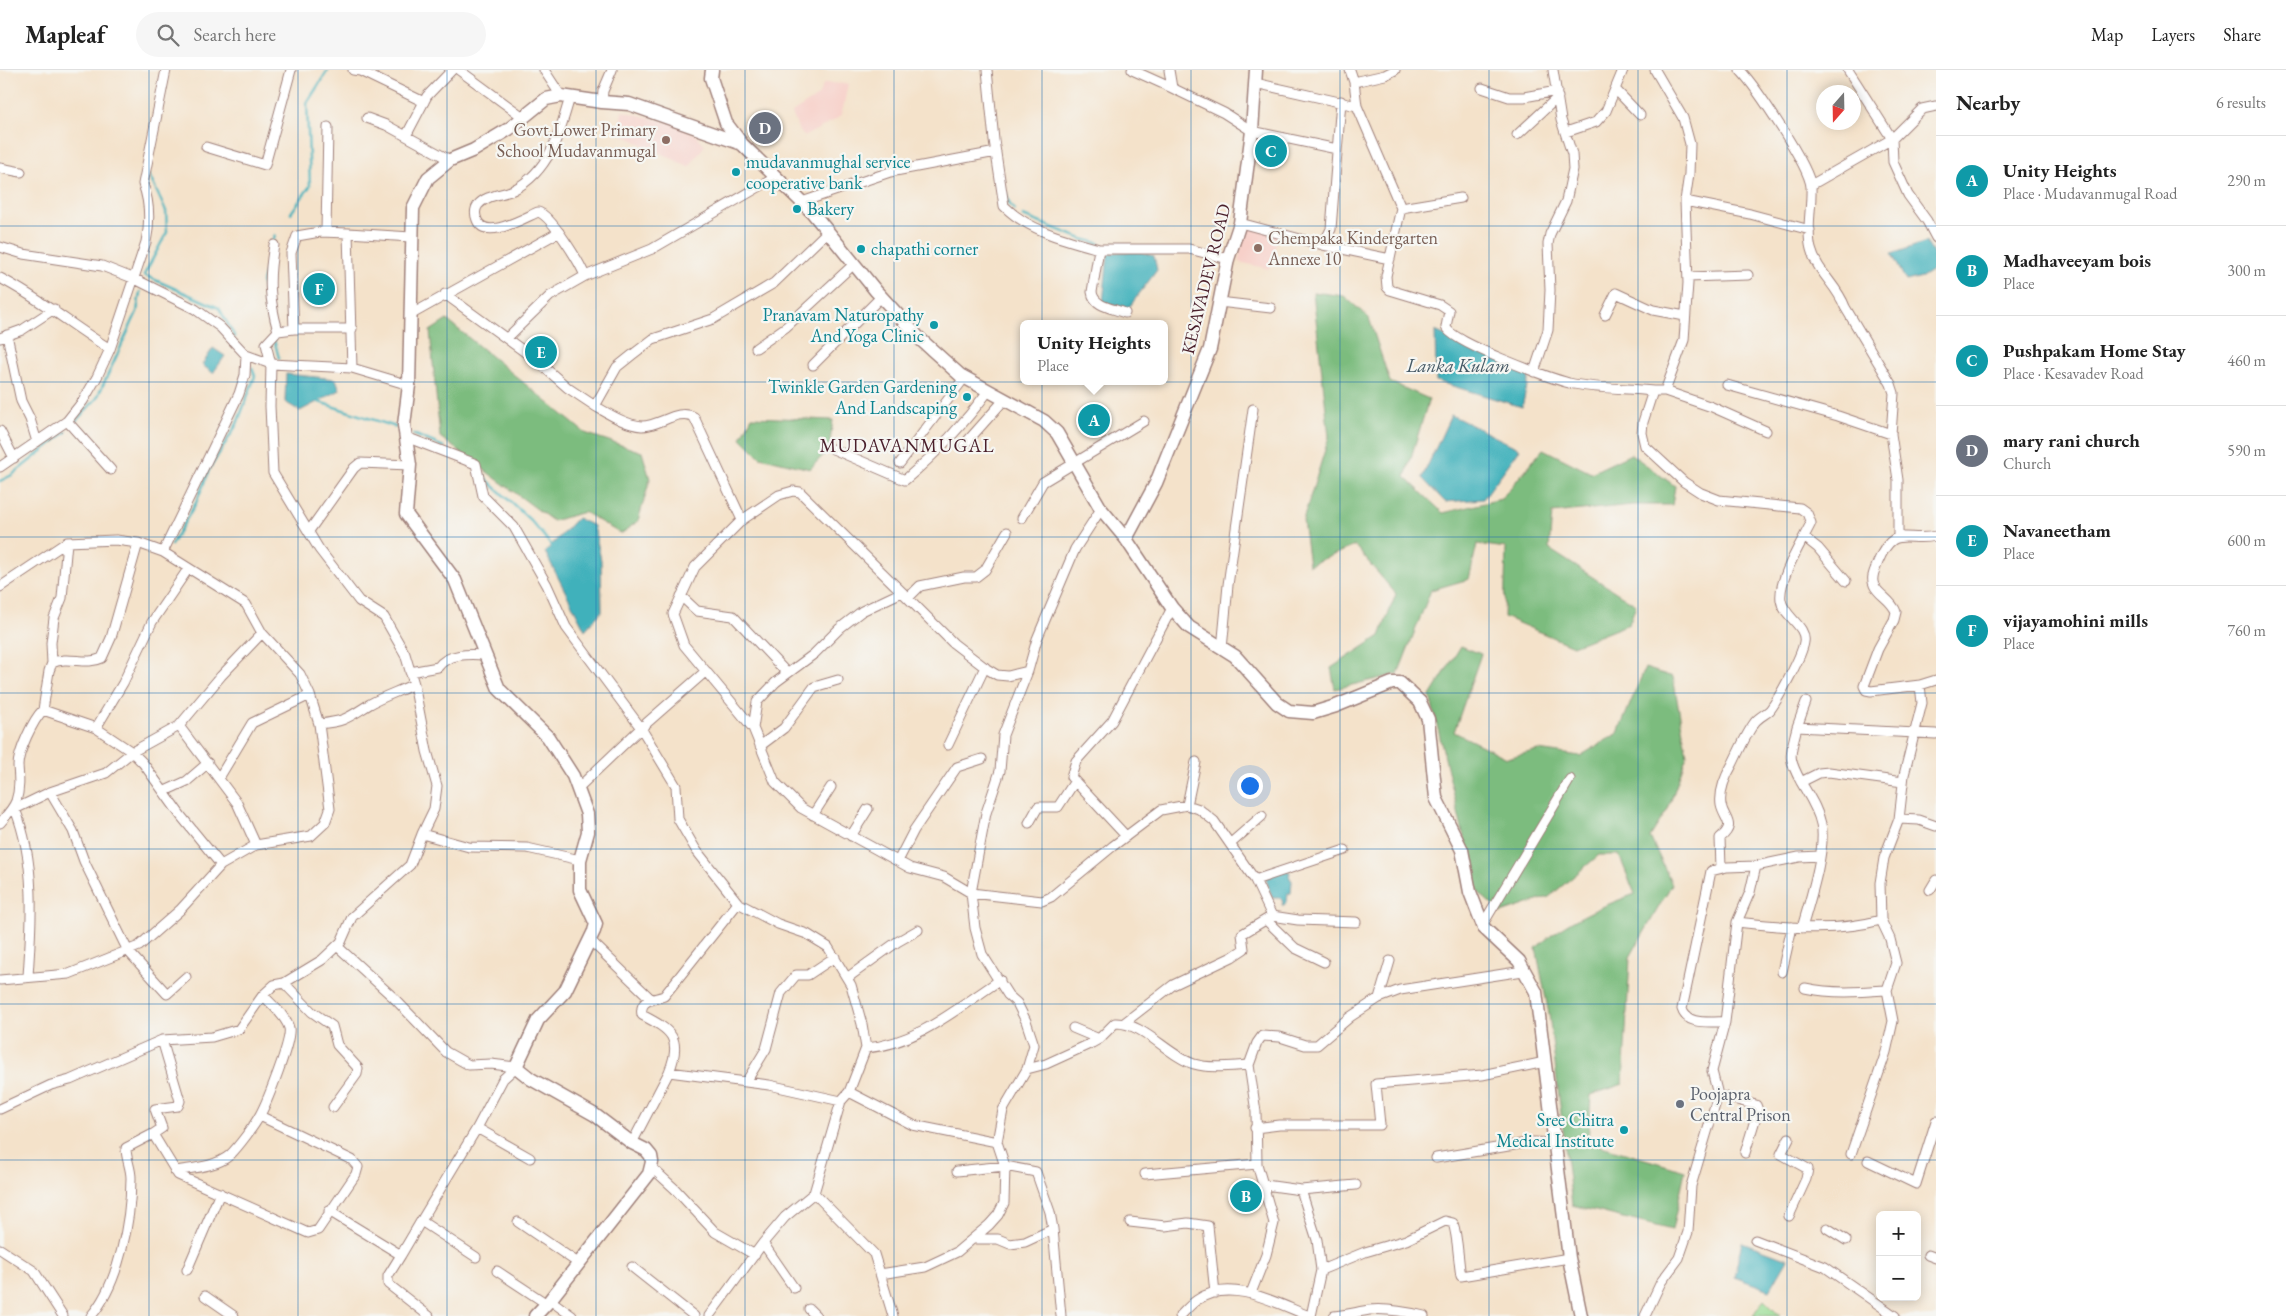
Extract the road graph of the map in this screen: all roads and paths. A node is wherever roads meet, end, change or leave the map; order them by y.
1 (166, 70) edge
2 (291, 70) edge
3 (353, 70) edge
4 (452, 70) edge
5 (459, 70) edge
6 (544, 70) edge
7 (612, 70) edge
8 (712, 70) edge
9 (987, 70) edge
10 (1132, 70) edge
11 (1169, 70) edge
12 (1350, 70) edge
13 (1395, 70) edge
14 (1554, 70) edge
15 (1624, 70) edge
16 (1655, 70) edge
17 (1740, 70) edge
18 (1848, 70) edge
19 (1256, 76) edge
20 (1354, 82) junction
21 (1172, 88) junction
22 (1482, 88) dead end
23 (1616, 90) junction
24 (1557, 94) junction
25 (565, 97) junction
26 (1341, 101) junction
27 (424, 102) junction
28 (602, 102) junction
29 (1357, 106) junction
30 (1936, 106) edge
31 (1640, 115) dead end
32 (523, 117) junction
33 (367, 118) dead end
34 (328, 126) dead end
35 (1252, 132) junction
36 (1566, 132) junction
37 (406, 136) junction
38 (1517, 136) dead end
39 (1892, 139) junction
40 (742, 144) junction
41 (206, 147) dead end
42 (1337, 149) junction
43 (996, 152) junction
44 (450, 160) junction
45 (0, 168) edge
46 (21, 172) dead end
47 (776, 177) junction
48 (1811, 185) junction
49 (1461, 198) dead end
50 (1685, 201) junction
51 (802, 202) junction
52 (1401, 208) junction
53 (1936, 217) edge
54 (1927, 221) junction
55 (1240, 223) junction
56 (1810, 230) junction
57 (326, 232) junction
58 (559, 232) junction
59 (828, 232) junction
60 (348, 233) junction
61 (411, 237) junction
62 (1936, 238) edge
63 (274, 245) dead end
64 (1323, 245) junction
65 (0, 247) edge
66 (1099, 249) junction
67 (1228, 259) junction
68 (1390, 259) junction
69 (854, 264) junction
70 (1748, 275) dead end
71 (585, 276) junction
72 (1688, 276) junction
73 (0, 278) edge
74 (135, 278) junction
75 (445, 294) junction
76 (881, 297) junction
77 (1219, 302) junction
78 (1271, 308) dead end
79 (54, 309) junction
80 (1125, 312) dead end
81 (412, 314) junction
82 (1605, 315) dead end
83 (1685, 316) junction
84 (294, 329) junction
85 (352, 329) junction
86 (278, 331) junction
87 (3, 336) edge
88 (507, 338) junction
89 (756, 348) dead end
90 (110, 349) junction
91 (246, 355) junction
92 (271, 364) junction
93 (813, 364) dead end
94 (352, 368) junction
95 (1534, 372) junction
96 (965, 377) junction
97 (409, 385) junction
98 (1727, 385) dead end
99 (989, 390) junction
100 (1653, 390) junction
101 (1666, 391) junction
102 (1005, 399) junction
103 (595, 406) junction
104 (1253, 409) dead end
105 (67, 421) junction
106 (1144, 421) dead end
107 (0, 431) edge
108 (1766, 431) dead end
109 (1892, 434) junction
110 (406, 437) junction
111 (37, 442) junction
112 (964, 445) dead end
113 (833, 448) dead end
114 (14, 458) junction
115 (1074, 462) junction
116 (900, 463) dead end
117 (410, 465) junction
118 (0, 468) edge
119 (111, 470) dead end
120 (1101, 510) junction
121 (1022, 518) dead end
122 (742, 520) junction
123 (309, 531) junction
124 (1007, 532) dead end
125 (1936, 536) edge
126 (1804, 537) junction
127 (1898, 537) junction
128 (1126, 539) junction
129 (68, 542) junction
130 (138, 543) junction
131 (163, 552) junction
132 (188, 569) junction
133 (1846, 581) dead end
134 (0, 587) edge
135 (905, 595) junction
136 (682, 596) junction
137 (1172, 608) junction
138 (262, 633) junction
139 (1222, 649) junction
140 (485, 655) junction
141 (52, 663) junction
142 (985, 667) junction
143 (1028, 671) junction
144 (410, 672) junction
145 (706, 672) junction
146 (787, 672) junction
147 (838, 680) dead end
148 (1936, 680) edge
149 (414, 684) junction
150 (1920, 685) junction
151 (310, 695) junction
152 (1806, 702) dead end
153 (42, 710) junction
154 (319, 724) junction
155 (179, 726) junction
156 (1797, 727) junction
157 (96, 728) junction
158 (641, 728) junction
159 (753, 728) junction
160 (1915, 734) junction
161 (1936, 734) edge
162 (948, 745) dead end
163 (760, 746) junction
164 (132, 752) junction
165 (982, 759) dead end
166 (1196, 762) dead end
167 (208, 763) junction
168 (219, 778) junction
169 (1570, 779) dead end
170 (1075, 781) junction
171 (1801, 782) junction
172 (1903, 782) junction
173 (831, 787) dead end
174 (578, 788) junction
175 (165, 791) junction
176 (50, 792) junction
177 (1187, 805) junction
178 (14, 808) junction
179 (868, 809) dead end
180 (813, 815) junction
181 (1262, 816) dead end
182 (1899, 819) junction
183 (0, 823) edge
184 (1029, 823) dead end
185 (1936, 826) edge
186 (422, 834) junction
187 (851, 836) junction
188 (1126, 836) junction
189 (1230, 844) junction
190 (256, 845) junction
191 (1344, 850) dead end
192 (1820, 856) junction
193 (580, 860) junction
194 (898, 861) junction
195 (221, 864) junction
196 (1756, 866) junction
197 (1721, 868) junction
198 (1254, 880) junction
199 (1936, 880) edge
200 (1930, 890) dead end
201 (971, 893) junction
202 (738, 903) junction
203 (1269, 918) junction
204 (1881, 920) junction
205 (1356, 922) dead end
206 (1737, 922) junction
207 (1483, 924) junction
208 (1792, 927) junction
209 (1802, 928) junction
210 (918, 930) dead end
211 (590, 940) junction
212 (337, 946) junction
213 (128, 951) junction
214 (834, 956) junction
215 (1390, 961) dead end
216 (1324, 962) dead end
217 (1523, 971) junction
218 (1782, 972) dead end
219 (28, 976) junction
220 (186, 977) dead end
221 (847, 978) junction
222 (0, 980) edge
223 (1000, 980) junction
224 (284, 983) junction
225 (1805, 988) dead end
226 (1887, 990) junction
227 (263, 995) junction
228 (1379, 998) junction
229 (652, 1000) junction
230 (1725, 1022) junction
231 (1124, 1023) junction
232 (1073, 1028) dead end
233 (1099, 1039) junction
234 (162, 1040) junction
235 (866, 1048) junction
236 (1545, 1062) junction
237 (1250, 1065) junction
238 (516, 1067) junction
239 (1027, 1069) junction
240 (669, 1072) junction
241 (746, 1082) junction
242 (849, 1092) junction
243 (1718, 1095) junction
244 (841, 1101) junction
245 (333, 1107) dead end
246 (0, 1110) edge
247 (260, 1116) junction
248 (1936, 1121) edge
249 (478, 1128) junction
250 (1255, 1128) junction
251 (153, 1134) junction
252 (1789, 1138) dead end
253 (998, 1142) junction
254 (632, 1143) junction
255 (1556, 1143) junction
256 (1745, 1153) dead end
257 (1851, 1154) dead end
258 (530, 1158) dead end
259 (1436, 1158) dead end
260 (1868, 1161) dead end
261 (1258, 1164) junction
262 (1005, 1166) junction
263 (650, 1167) junction
264 (175, 1171) junction
265 (957, 1171) dead end
266 (1145, 1174) dead end
267 (1356, 1184) dead end
268 (1265, 1185) junction
269 (1301, 1190) junction
270 (220, 1193) junction
271 (814, 1193) junction
272 (329, 1211) junction
273 (1789, 1216) dead end
274 (421, 1221) junction
275 (518, 1222) dead end
276 (1130, 1222) dead end
277 (1827, 1228) dead end
278 (1053, 1229) junction
279 (973, 1239) junction
280 (1755, 1240) dead end
281 (1846, 1240) dead end
282 (763, 1243) junction
283 (0, 1249) edge
284 (401, 1255) junction
285 (755, 1255) junction
286 (476, 1257) dead end
287 (1569, 1258) junction
288 (578, 1263) junction
289 (632, 1267) dead end
290 (187, 1270) dead end
291 (1321, 1270) junction
292 (497, 1271) dead end
293 (880, 1274) junction
294 (794, 1288) dead end
295 (1215, 1293) junction
296 (1251, 1293) junction
297 (205, 1296) dead end
298 (548, 1302) junction
299 (63, 1316) edge
300 (91, 1316) edge
301 (234, 1316) edge
302 (429, 1316) edge
303 (535, 1316) edge
304 (572, 1316) edge
305 (694, 1316) edge
306 (709, 1316) edge
307 (893, 1316) edge
308 (1061, 1316) edge
309 (1180, 1316) edge
310 (1310, 1316) edge
311 (1334, 1316) edge
312 (1347, 1316) edge
313 (1422, 1316) edge
314 (1581, 1316) edge
315 (1645, 1316) edge
316 (1895, 1316) edge

1 - 74 street
2 - 41 street
3 - 27 street
4 - 27 street
5 - 32 street
6 - 25 street
7 - 28 street
8 - 40 street
9 - 43 street
10 - 21 street
11 - 21 street
12 - 20 street
13 - 20 street
14 - 24 street
15 - 23 street
16 - 50 street
17 - 48 street
18 - 39 street
19 - 26 street
19 - 35 street, KESAVADEV ROAD
20 - 29 street
21 - 35 street
22 - 24 street
23 - 31 street
23 - 36 street
24 - 36 street
24 - 38 street
25 - 28 street
25 - 32 street
25 - 58 street
26 - 29 street
26 - 42 street
27 - 37 street
28 - 40 street
29 - 52 street
30 - 39 street
32 - 44 street
33 - 37 street
34 - 57 street
35 - 42 street
35 - 55 street, KESAVADEV ROAD
36 - 95 street
37 - 44 street
39 - 48 street
39 - 54 street
40 - 47 street
42 - 64 street
43 - 51 street
43 - 66 street
44 - 61 street
45 - 46 street
47 - 51 street
47 - 71 street
48 - 56 street
49 - 52 street
50 - 56 street
50 - 72 street
51 - 59 street
52 - 68 street
53 - 54 street
54 - 62 street
55 - 64 street
55 - 67 street, KESAVADEV ROAD
56 - 109 street
57 - 60 street
57 - 84 street
58 - 71 street
58 - 75 street
59 - 69 street
59 - 103 street
60 - 61 street
60 - 85 street
61 - 81 street
63 - 86 street
64 - 68 street
65 - 74 street
66 - 67 street
66 - 80 street
67 - 77 street, KESAVADEV ROAD
68 - 95 street
69 - 76 street
69 - 89 street
70 - 72 street
71 - 88 street
72 - 83 street
73 - 79 street
74 - 90 street
74 - 91 street
75 - 81 street
75 - 88 street
76 - 93 street
76 - 96 street
77 - 78 street
77 - 128 street, KESAVADEV ROAD
79 - 87 street
79 - 90 street
81 - 97 street
82 - 83 street
83 - 101 street
84 - 85 street
84 - 86 street
85 - 94 street
86 - 92 street
87 - 111 street
88 - 103 street
90 - 105 street
91 - 92 street
91 - 131 street
92 - 94 street
92 - 123 street
94 - 97 street
95 - 100 street
96 - 99 street
96 - 116 street
97 - 110 street
98 - 109 street
99 - 102 street
99 - 113 street
100 - 101 street
100 - 126 street
101 - 108 street
102 - 112 street
102 - 115 street
103 - 122 street
104 - 139 street
105 - 111 street
105 - 119 street
106 - 115 street
107 - 114 street
109 - 127 street
110 - 117 street
110 - 158 street
111 - 114 street
114 - 118 street
115 - 120 street
115 - 121 street
117 - 123 street
117 - 140 street
120 - 128 street
120 - 143 street
122 - 135 street
122 - 136 street
123 - 144 street
124 - 135 street
125 - 127 street
126 - 133 street
126 - 197 street
127 - 150 street
128 - 137 street
129 - 130 street
129 - 134 street
129 - 141 street
130 - 131 street
130 - 141 street
131 - 132 street
132 - 138 street
132 - 157 street
135 - 142 street
135 - 146 street
136 - 145 street
136 - 146 street
137 - 139 street
137 - 170 street
138 - 151 street
138 - 155 street
139 - 207 street
140 - 144 street
140 - 174 street
141 - 153 street
142 - 143 street
142 - 162 street
143 - 201 street
144 - 149 street
145 - 158 street
145 - 159 street
146 - 159 street
147 - 163 street
148 - 150 street
149 - 154 street
149 - 186 street
150 - 160 street
151 - 154 street
151 - 168 street
152 - 156 street
153 - 157 street
153 - 178 street
154 - 190 street
155 - 164 street
155 - 167 street
156 - 160 street
156 - 171 street
157 - 164 street
158 - 174 street
158 - 202 street
159 - 163 street
160 - 161 street
160 - 172 street
163 - 180 street
164 - 175 street
164 - 176 street
165 - 194 street
166 - 177 street
167 - 168 street
167 - 175 street
168 - 190 street
169 - 207 street
170 - 184 street
170 - 188 street
171 - 172 street
171 - 192 street
172 - 182 street
173 - 180 street
174 - 193 street
175 - 195 street
176 - 178 street
176 - 213 street
177 - 188 street
177 - 189 street
178 - 183 street
178 - 219 street
179 - 187 street
180 - 187 street
181 - 189 street
182 - 185 street
182 - 204 street
186 - 193 street
186 - 212 street
187 - 194 street
188 - 201 street
189 - 198 street
190 - 195 street
191 - 198 street
192 - 196 street
192 - 209 street
193 - 211 street
194 - 201 street
195 - 213 street
196 - 197 street
196 - 206 street
197 - 230 street
198 - 203 street
199 - 200 street
201 - 223 street
202 - 214 street
202 - 229 street
203 - 205 street
203 - 216 street
203 - 231 street
204 - 209 street
204 - 226 street
206 - 208 street
206 - 230 street
207 - 217 street
208 - 209 street
208 - 218 street
210 - 221 street
211 - 229 street
211 - 238 street
212 - 224 street
212 - 238 street
213 - 219 street
213 - 220 street
214 - 221 street
214 - 241 street
215 - 228 street
217 - 228 street
217 - 236 street
219 - 222 street
221 - 235 street
223 - 235 street
223 - 239 street
224 - 227 street
224 - 245 street
225 - 226 street
226 - 257 street
227 - 234 street
227 - 247 street
228 - 237 street
229 - 240 street
230 - 243 street
231 - 233 street
231 - 237 street
232 - 233 street
233 - 239 street
234 - 246 street
234 - 251 street
235 - 242 street
236 - 250 street
236 - 255 street
237 - 250 street
238 - 249 street
238 - 254 street
239 - 253 street
240 - 241 street
240 - 254 street
241 - 244 street
242 - 244 street
242 - 253 street
243 - 256 street
243 - 315 street
244 - 271 street
247 - 264 street
247 - 272 street
248 - 260 street
249 - 258 street
249 - 274 street
250 - 261 street
251 - 264 street
251 - 300 street
252 - 273 street
253 - 262 street
254 - 263 street
255 - 259 street
255 - 287 street
261 - 266 street
261 - 268 street
262 - 265 street
262 - 278 street
262 - 279 street
263 - 285 street
263 - 288 street
264 - 270 street
267 - 269 street
268 - 269 street
268 - 296 street
269 - 291 street
270 - 272 street
270 - 290 street
271 - 282 street
271 - 293 street
272 - 284 street
274 - 284 street
274 - 286 street
275 - 288 street
276 - 295 street
277 - 281 street
278 - 279 street
278 - 308 street
279 - 293 street
280 - 316 street
282 - 285 street
282 - 294 street
283 - 299 street
284 - 302 street
285 - 306 street
287 - 291 street
287 - 314 street
288 - 298 street
289 - 305 street
291 - 310 street
292 - 298 street
293 - 307 street
295 - 296 street
295 - 309 street
296 - 310 street
297 - 301 street
298 - 303 street
298 - 304 street
311 - 312 street
312 - 313 street

